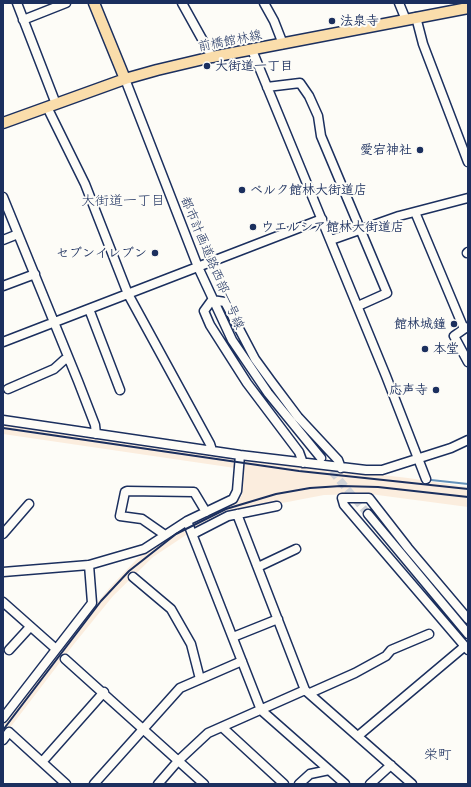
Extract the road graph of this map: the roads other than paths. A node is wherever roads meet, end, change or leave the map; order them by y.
1 (17, 3) edge
2 (66, 3) edge
3 (94, 3) edge
4 (182, 3) edge
5 (264, 3) edge
6 (399, 3) edge
7 (468, 8) edge
8 (416, 18) junction
9 (24, 20) junction
10 (406, 20) junction
11 (283, 44) junction
12 (252, 50) junction
13 (212, 57) junction
14 (125, 79) junction
15 (267, 87) junction
16 (51, 106) junction
17 (3, 123) edge
18 (468, 135) edge
19 (459, 137) junction
20 (468, 162) edge
21 (3, 197) edge
22 (468, 198) edge
23 (415, 212) junction
24 (322, 219) junction
25 (360, 230) junction
26 (18, 234) junction
27 (3, 240) edge
28 (331, 240) junction
29 (198, 267) junction
30 (35, 274) junction
31 (3, 286) edge
32 (128, 294) junction
33 (212, 300) junction
34 (358, 306) junction
35 (89, 309) junction
36 (54, 322) junction
37 (466, 328) edge
38 (3, 342) edge
39 (69, 359) junction
40 (468, 362) edge
41 (8, 389) dead end
42 (120, 390) dead end
43 (3, 420) edge
44 (96, 434) junction
45 (468, 440) edge
46 (212, 450) junction
47 (240, 455) junction
48 (321, 458) tunnel mouth
49 (417, 460) junction
50 (303, 463) junction
51 (341, 468) junction
52 (426, 479) dead end
53 (29, 504) dead end
54 (277, 506) dead end
55 (206, 512) junction
56 (237, 514) junction
57 (368, 514) tunnel mouth
58 (187, 522) junction
59 (3, 534) edge
60 (193, 534) junction
61 (165, 536) junction
62 (296, 549) dead end
63 (89, 565) junction
64 (258, 567) junction
65 (3, 572) edge
66 (133, 577) dead end
67 (3, 602) edge
68 (278, 619) junction
69 (468, 619) edge
70 (30, 627) junction
71 (429, 634) dead end
72 (468, 634) edge
73 (233, 637) junction
74 (466, 648) edge
75 (56, 649) junction
76 (9, 650) dead end
77 (65, 659) dead end
78 (242, 661) junction
79 (200, 679) junction
80 (308, 691) junction
81 (104, 692) junction
82 (262, 710) junction
83 (3, 718) edge
84 (222, 727) junction
85 (144, 728) junction
86 (358, 736) junction
87 (3, 740) edge
88 (178, 761) junction
89 (42, 762) junction
90 (391, 765) junction
91 (329, 770) junction
92 (66, 784) edge
93 (94, 784) edge
94 (158, 784) edge
95 (204, 784) edge
96 (284, 784) edge
97 (299, 784) edge
98 (344, 784) edge
99 (370, 784) edge
100 (412, 784) edge

1 - 9 street
2 - 9 street
3 - 14 main road
4 - 13 street
5 - 11 street
6 - 10 street
7 - 8 main road, 前橋館林線
8 - 10 main road, 前橋館林線
8 - 19 street
9 - 16 street
10 - 11 main road, 前橋館林線
11 - 12 main road, 前橋館林線
12 - 13 main road, 前橋館林線
12 - 15 street
13 - 14 main road, 前橋館林線
14 - 16 main road, 前橋館林線
14 - 29 street, 都市計画道路西部一号線
15 - 24 street
15 - 25 street
16 - 17 main road, 前橋館林線
16 - 32 street
18 - 19 street
19 - 20 street
21 - 26 street
22 - 23 street
23 - 25 street
23 - 37 street
24 - 28 street
24 - 29 street
25 - 28 street
25 - 34 street
26 - 27 street
26 - 30 street
28 - 34 street
29 - 32 street
29 - 33 street, 都市計画道路西部一号線
30 - 31 street
30 - 36 street
32 - 35 street
32 - 46 street
33 - 48 street, 都市計画道路西部一号線
33 - 50 street
33 - 51 street
34 - 49 street
35 - 36 street
35 - 42 street
36 - 38 street
36 - 39 street
37 - 40 street
39 - 41 street
39 - 44 street
43 - 44 street
44 - 46 street
45 - 49 street
46 - 47 street
47 - 50 street
47 - 55 street
49 - 51 street
49 - 52 street
50 - 51 street
53 - 59 street
54 - 56 street
55 - 58 street
55 - 61 street
56 - 60 street
56 - 64 street
57 - 72 street
58 - 60 street
58 - 61 street
60 - 73 street
61 - 63 street
62 - 64 street
63 - 65 street
63 - 75 street
64 - 68 street
66 - 79 street
67 - 70 street
68 - 73 street
68 - 80 street
69 - 74 street
70 - 75 street
70 - 76 street
71 - 80 street
73 - 78 street
74 - 86 street
75 - 83 street
77 - 81 street
78 - 79 street
78 - 82 street
79 - 85 street
80 - 82 street
80 - 86 street
81 - 85 street
81 - 89 street
82 - 84 street
82 - 91 street
84 - 88 street
84 - 96 street
85 - 88 street
85 - 93 street
86 - 90 street
87 - 89 street
88 - 94 street
88 - 95 street
89 - 92 street
90 - 99 street
90 - 100 street
91 - 97 street
91 - 98 street

